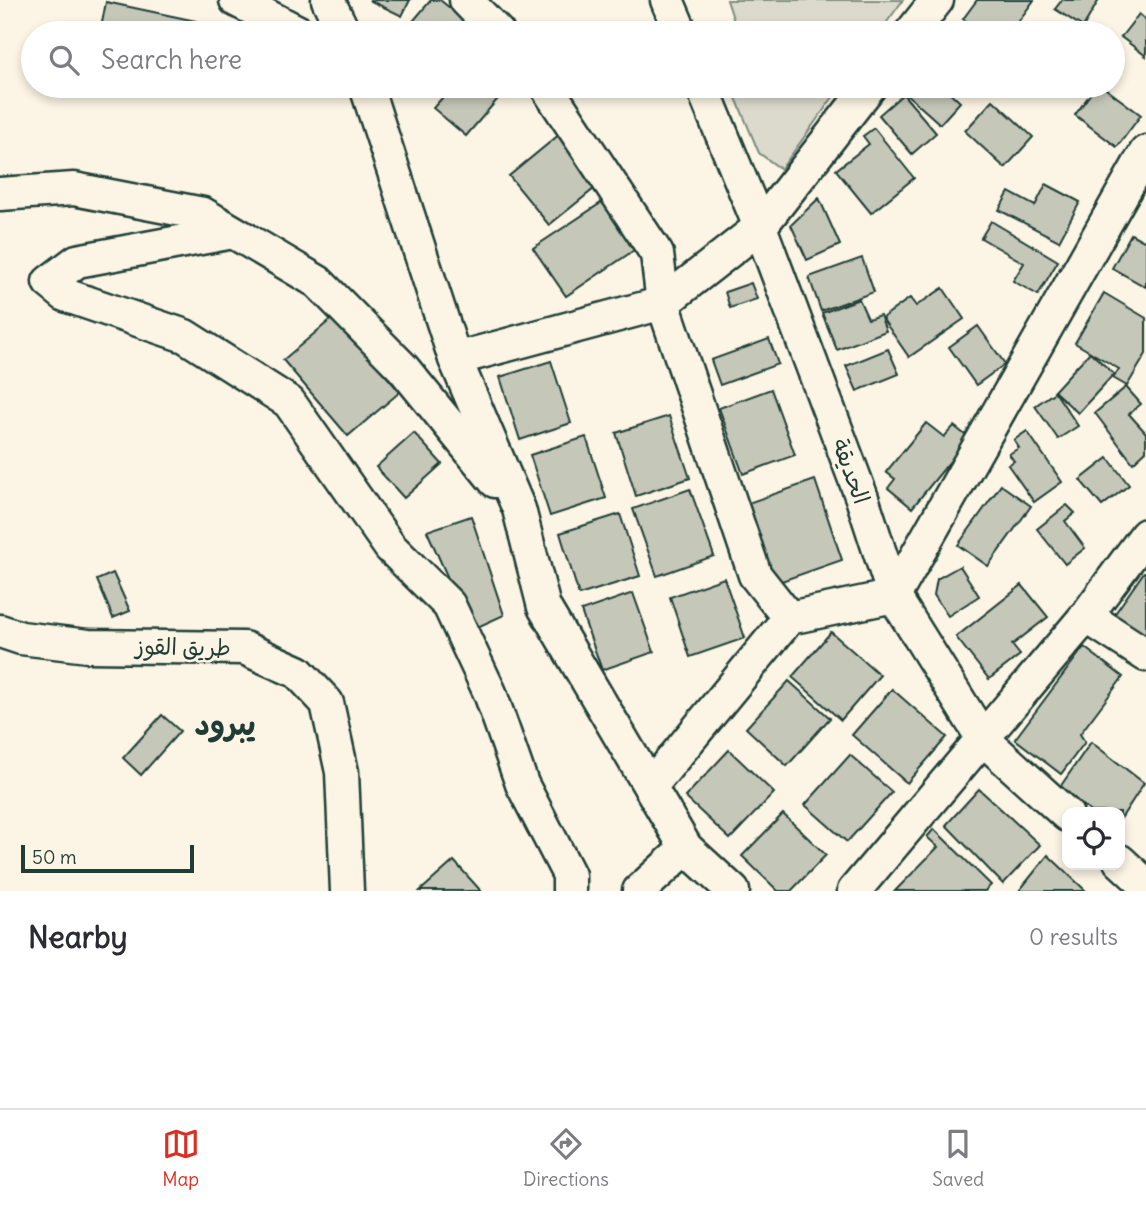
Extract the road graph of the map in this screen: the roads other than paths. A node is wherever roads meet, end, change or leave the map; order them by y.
1 (236, 0) edge
2 (328, 0) edge
3 (466, 0) edge
4 (667, 0) edge
5 (937, 0) edge
6 (277, 21) edge
7 (338, 21) edge
8 (486, 21) edge
9 (676, 21) edge
10 (920, 21) edge
11 (370, 98) edge
12 (554, 98) edge
13 (707, 98) edge
14 (861, 98) edge
15 (1146, 152) edge
16 (0, 194) edge
17 (760, 228) junction
18 (233, 232) junction
19 (663, 303) junction
20 (455, 359) junction
21 (519, 509) junction
22 (1146, 535) edge
23 (894, 596) junction
24 (1086, 616) junction
25 (789, 618) junction
26 (0, 631) edge
27 (1146, 655) edge
28 (983, 739) junction
29 (650, 787) junction
30 (1062, 810) edge
31 (685, 848) junction
32 (1125, 866) edge
33 (1146, 885) edge
34 (348, 891) edge
35 (569, 891) edge
36 (639, 891) edge
37 (733, 891) edge
38 (854, 891) edge

1 - 6 street
2 - 7 street
3 - 8 street
4 - 9 street
5 - 10 street
11 - 20 street
12 - 19 street
13 - 17 street, الحديقة
14 - 17 street
15 - 23 street
16 - 18 street
17 - 19 street
17 - 23 street, الحديقة
18 - 21 street
18 - 35 street
19 - 20 street
19 - 25 street
20 - 21 street
21 - 29 street
22 - 24 street
23 - 25 street
23 - 28 street, الحديقة
24 - 27 street
24 - 28 street
25 - 29 street
26 - 34 street, طريق القوز
28 - 30 street, الحديقة
28 - 38 street
29 - 31 street
31 - 36 street
31 - 37 street
32 - 33 street

